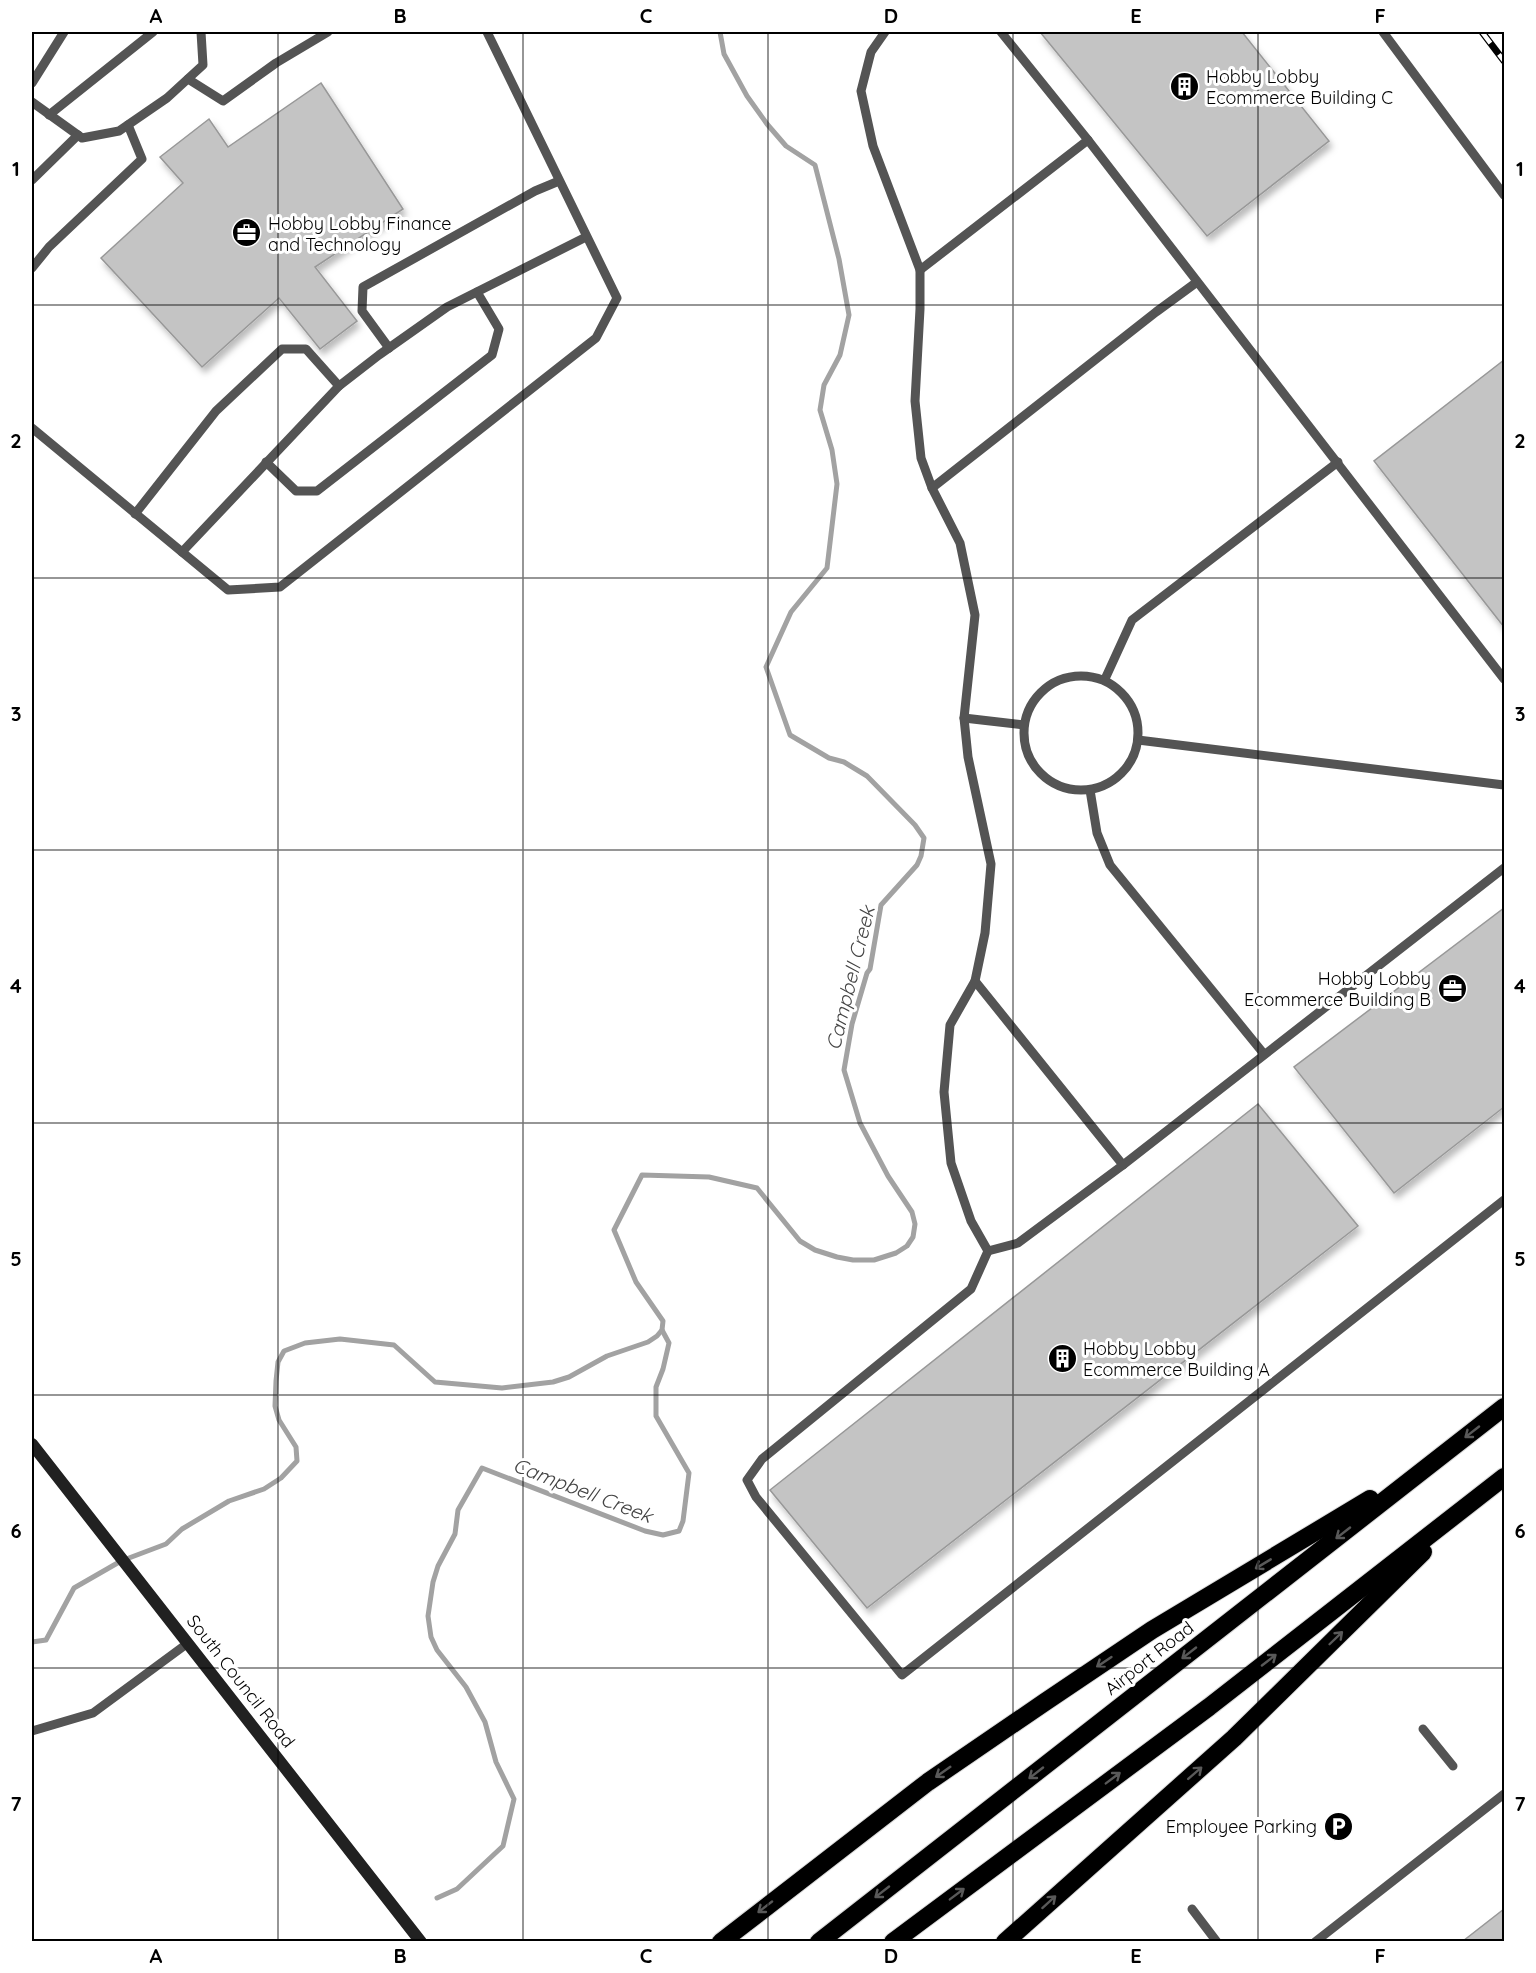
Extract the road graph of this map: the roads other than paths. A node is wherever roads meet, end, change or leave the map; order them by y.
1 (64, 32) edge
2 (153, 32) edge
3 (201, 32) edge
4 (328, 32) edge
5 (488, 32) edge
6 (885, 32) edge
7 (1001, 32) edge
8 (1383, 32) edge
9 (188, 79) junction
10 (32, 83) edge
11 (32, 102) edge
12 (49, 115) junction
13 (128, 125) junction
14 (78, 135) junction
15 (1088, 140) junction
16 (32, 180) edge
17 (559, 181) junction
18 (1504, 195) edge
19 (586, 237) junction
20 (32, 268) edge
21 (920, 270) junction
22 (1197, 282) junction
23 (477, 292) junction
24 (389, 348) junction
25 (339, 386) junction
26 (32, 428) edge
27 (266, 462) junction
28 (1338, 462) junction
29 (932, 488) junction
30 (135, 514) junction
31 (182, 552) junction
32 (1105, 679) junction
33 (1504, 679) edge
34 (964, 718) junction
35 (1024, 725) junction
36 (1138, 740) junction
37 (1504, 785) edge
38 (1090, 790) junction
39 (1504, 868) edge
40 (975, 981) junction
41 (1264, 1054) junction
42 (1123, 1165) junction
43 (1504, 1200) edge
44 (988, 1251) junction
45 (1504, 1407) edge
46 (32, 1444) edge
47 (1439, 1458) junction
48 (1504, 1477) edge
49 (1482, 1495) junction
50 (188, 1643) junction
51 (1424, 1729) dead end
52 (32, 1731) edge
53 (1453, 1766) dead end
54 (1504, 1794) edge
55 (1192, 1909) dead end
56 (421, 1941) edge
57 (720, 1941) edge
58 (819, 1941) edge
59 (893, 1941) edge
60 (1005, 1941) edge
61 (1217, 1941) edge
62 (1314, 1941) edge

1 - 10 lane
2 - 12 lane
3 - 9 lane
4 - 9 lane
5 - 17 lane
6 - 21 lane
7 - 15 lane
8 - 18 lane
9 - 13 lane
11 - 12 lane
12 - 14 lane
13 - 14 lane
13 - 20 lane
14 - 16 lane
15 - 21 lane
15 - 22 lane
17 - 19 lane
17 - 24 lane
19 - 23 lane
19 - 31 lane
21 - 29 lane
22 - 28 lane
22 - 29 lane
23 - 24 lane
23 - 27 lane
24 - 25 lane
25 - 27 lane
25 - 30 lane
26 - 30 lane
27 - 31 lane
28 - 32 lane
28 - 33 lane
29 - 34 lane
30 - 31 lane
32 - 35 lane
32 - 36 lane
34 - 35 lane
34 - 40 lane
35 - 38 lane
36 - 37 lane
36 - 38 lane
38 - 41 lane
39 - 41 lane
40 - 42 lane
40 - 44 lane
41 - 42 lane
42 - 44 lane
43 - 44 lane
45 -> 47 highway, Airport Road
46 - 50 main road, South Council Road
47 -> 57 highway
47 -> 58 highway, Airport Road
48 - 49 highway
59 -> 49 highway
60 -> 49 highway
50 - 52 lane
50 - 56 main road, South Council Road
51 - 53 lane
54 - 62 lane
55 - 61 lane

